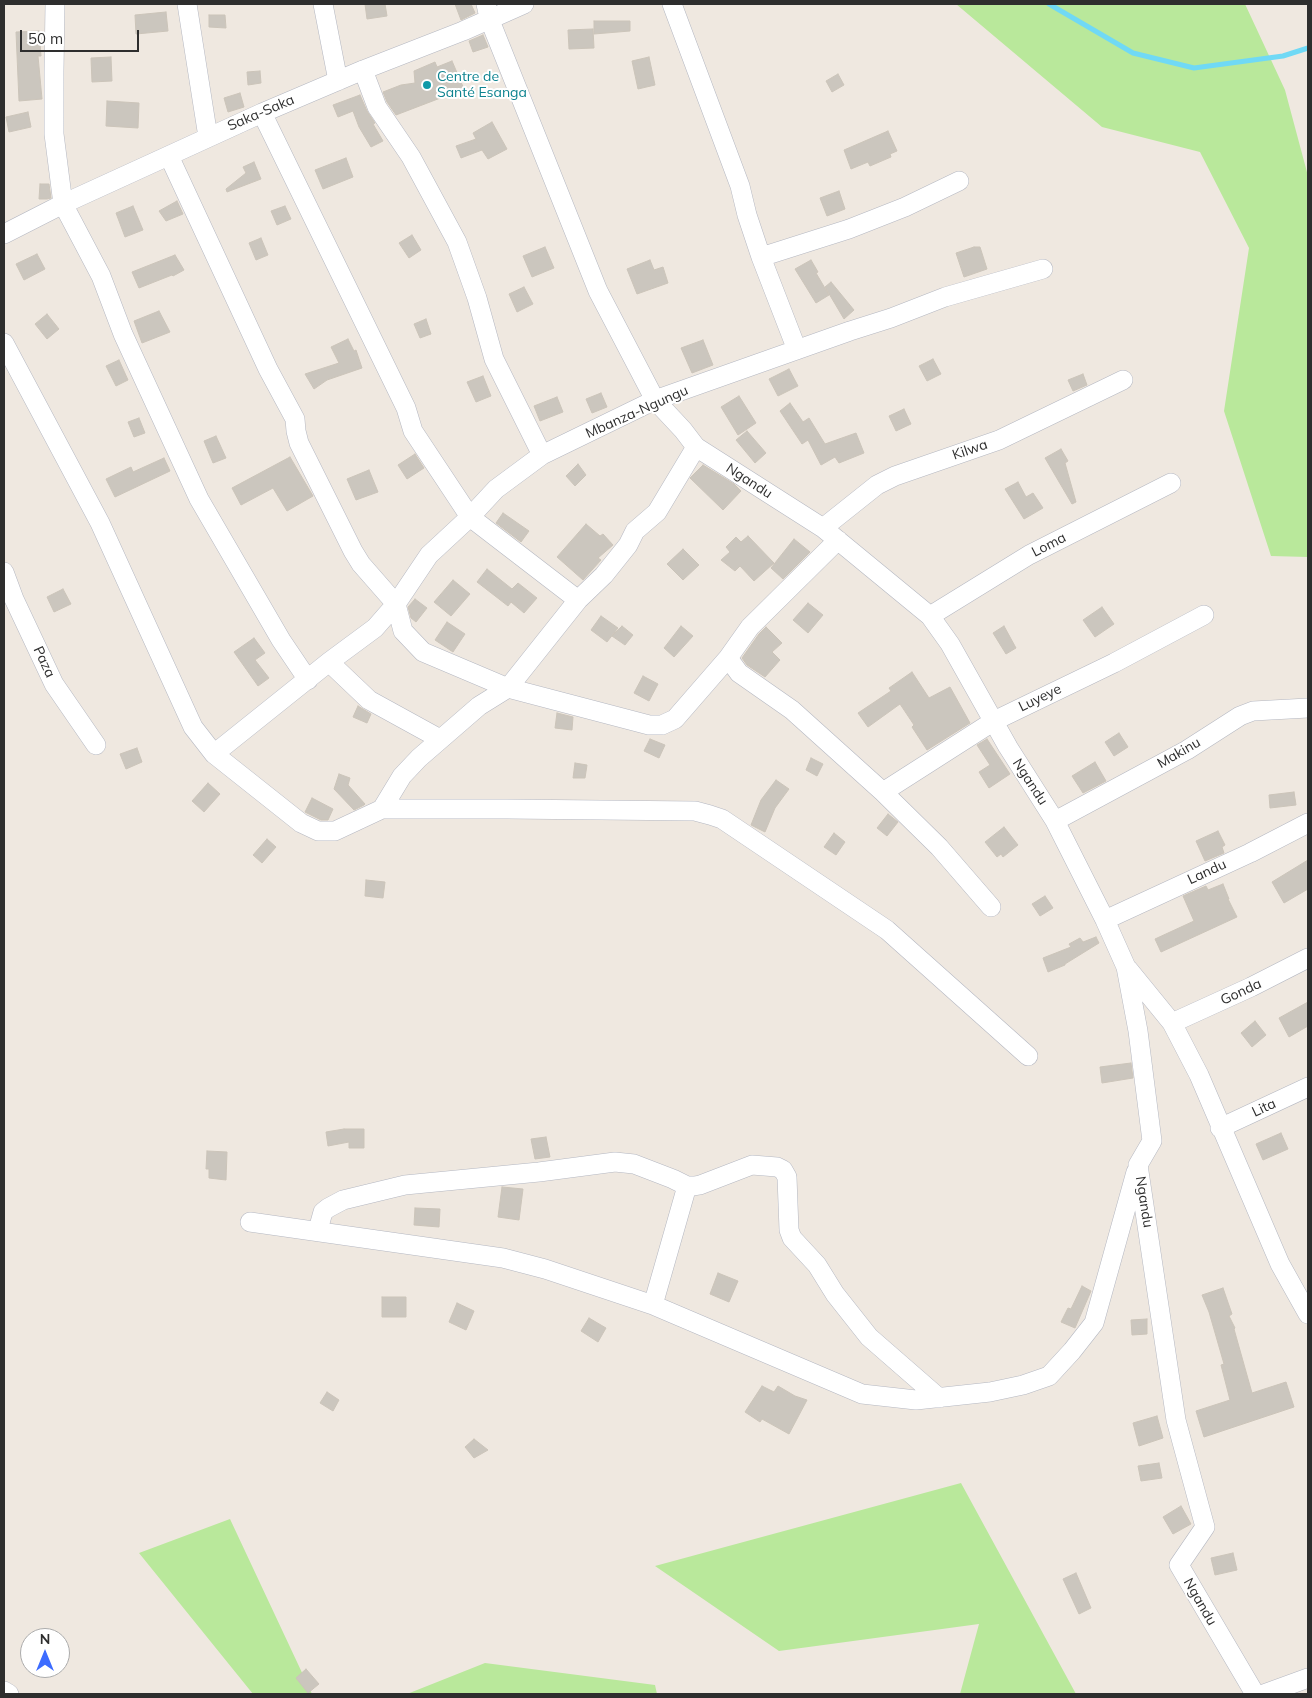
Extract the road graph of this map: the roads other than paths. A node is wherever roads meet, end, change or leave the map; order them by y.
1 (56, 4) edge
2 (188, 4) edge
3 (323, 4) edge
4 (524, 4) edge
5 (672, 4) edge
6 (487, 11) edge
7 (362, 70) junction
8 (338, 81) junction
9 (262, 113) junction
10 (208, 137) junction
11 (169, 156) junction
12 (960, 181) dead end
13 (63, 204) junction
14 (4, 234) edge
15 (761, 257) junction
16 (1043, 269) dead end
17 (4, 343) edge
18 (797, 350) junction
19 (1123, 380) dead end
20 (655, 400) junction
21 (696, 447) junction
22 (542, 455) junction
23 (1172, 483) dead end
24 (470, 517) junction
25 (823, 528) junction
26 (838, 540) junction
27 (4, 572) edge
28 (578, 600) junction
29 (396, 604) junction
30 (1204, 615) dead end
31 (930, 616) junction
32 (728, 658) junction
33 (329, 662) junction
34 (308, 680) junction
35 (508, 688) junction
36 (1308, 708) edge
37 (994, 721) junction
38 (440, 739) junction
39 (96, 745) dead end
40 (214, 754) junction
41 (883, 792) junction
42 (382, 810) junction
43 (1055, 820) junction
44 (1308, 823) edge
45 (991, 907) dead end
46 (1105, 920) junction
47 (1308, 958) edge
48 (1126, 966) junction
49 (1172, 1023) junction
50 (1028, 1056) dead end
51 (1308, 1087) edge
52 (1220, 1128) junction
53 (1138, 1165) junction
54 (687, 1186) junction
55 (250, 1222) dead end
56 (318, 1230) junction
57 (653, 1304) junction
58 (1308, 1314) edge
59 (939, 1398) junction
60 (1308, 1678) edge
61 (4, 1691) edge
62 (9, 1694) edge
63 (1255, 1694) edge
64 (1264, 1694) edge

1 - 13 street
2 - 10 street
3 - 8 street
4 - 6 street, Saka-Saka
5 - 15 street
6 - 7 street, Saka-Saka
6 - 20 street, Ngandu
7 - 8 street, Saka-Saka
7 - 22 street
8 - 9 street, Saka-Saka
9 - 10 street, Saka-Saka
9 - 24 street
10 - 11 street, Saka-Saka
11 - 13 street, Saka-Saka
11 - 29 street
12 - 15 street
13 - 14 street, Saka-Saka
13 - 34 street
15 - 18 street
16 - 18 street, Mbanza-Ngungu
17 - 40 street
18 - 20 street, Mbanza-Ngungu
19 - 25 street, Kilwa
20 - 21 street, Ngandu
20 - 22 street, Mbanza-Ngungu
21 - 25 street, Ngandu
21 - 28 street
22 - 24 street, Mbanza-Ngungu
23 - 31 street, Loma
24 - 28 street
24 - 29 street, Mbanza-Ngungu
25 - 26 street, Ngandu
26 - 31 street, Ngandu
26 - 32 street
27 - 39 street, Paza
28 - 35 street
29 - 33 street, Mbanza-Ngungu
29 - 35 street
30 - 37 street, Luyeye
31 - 37 street, Ngandu
32 - 35 street
32 - 41 street
33 - 34 street, Mbanza-Ngungu
33 - 38 street
34 - 40 street, Mbanza-Ngungu
35 - 38 street
36 - 43 street, Makinu
37 - 41 street, Luyeye
37 - 43 street, Ngandu
38 - 42 street
40 - 42 street
41 - 45 street
42 - 50 street
43 - 46 street, Ngandu
44 - 46 street, Landu
46 - 48 street, Ngandu
47 - 49 street, Gonda
48 - 49 street
48 - 53 street, Ngandu
49 - 52 street
51 - 52 street, Lita
52 - 58 street
53 - 59 street
53 - 63 street, Ngandu
54 - 56 street
54 - 57 street
54 - 59 street
55 - 56 street
56 - 57 street
57 - 59 street
60 - 64 street
61 - 62 street

